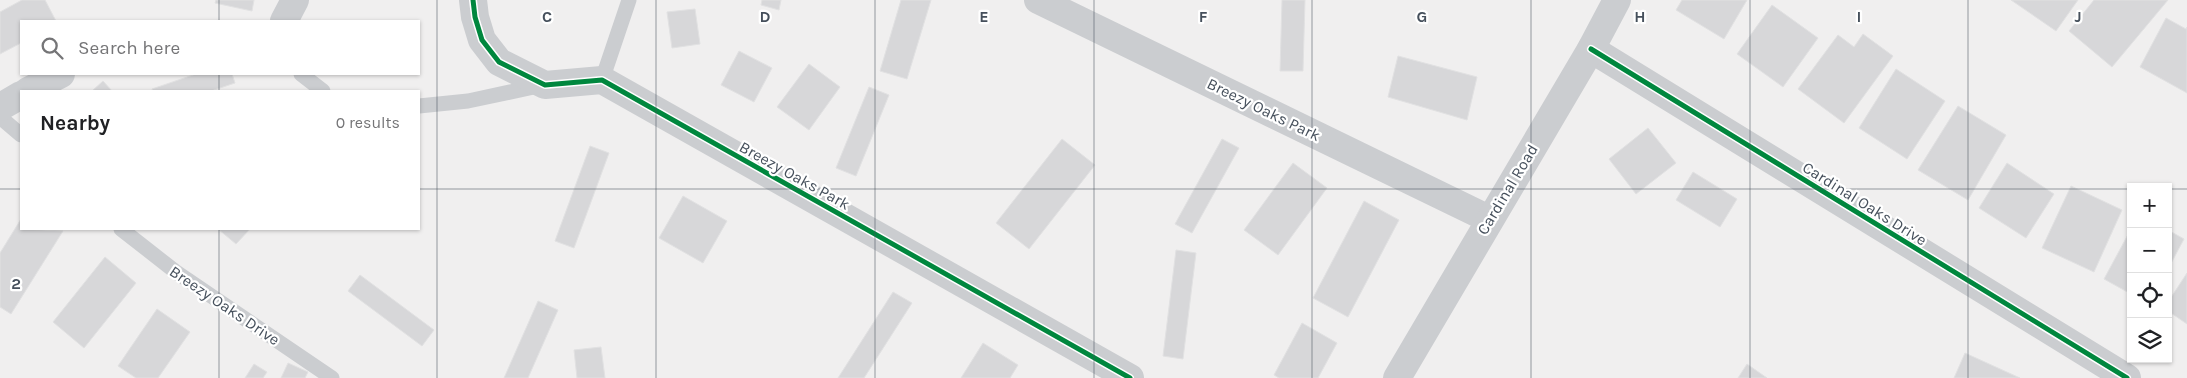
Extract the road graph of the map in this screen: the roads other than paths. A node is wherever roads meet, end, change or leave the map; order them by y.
1 (295, 0) edge
2 (473, 0) edge
3 (629, 0) edge
4 (1038, 0) edge
5 (1617, 0) edge
6 (285, 20) edge
7 (1591, 49) junction
8 (59, 75) edge
9 (302, 75) edge
10 (602, 80) junction
11 (544, 85) junction
12 (30, 90) edge
13 (322, 90) edge
14 (20, 96) edge
15 (420, 106) edge
16 (0, 107) edge
17 (0, 117) edge
18 (20, 133) edge
19 (1490, 219) junction
20 (122, 230) edge
21 (2113, 375) edge
22 (332, 378) edge
23 (1130, 378) edge
24 (1398, 378) edge

1 - 6 street
2 - 11 street
3 - 10 lane
4 - 19 street, Breezy Oaks Park
5 - 7 street, Cardinal Road
7 - 19 street, Cardinal Road
7 - 21 street, Cardinal Oaks Drive
8 - 12 street
9 - 13 lane
10 - 11 street
10 - 23 street, Breezy Oaks Park
11 - 15 lane
14 - 16 street
17 - 18 lane
19 - 24 street, Cardinal Road
20 - 22 lane, Breezy Oaks Drive

